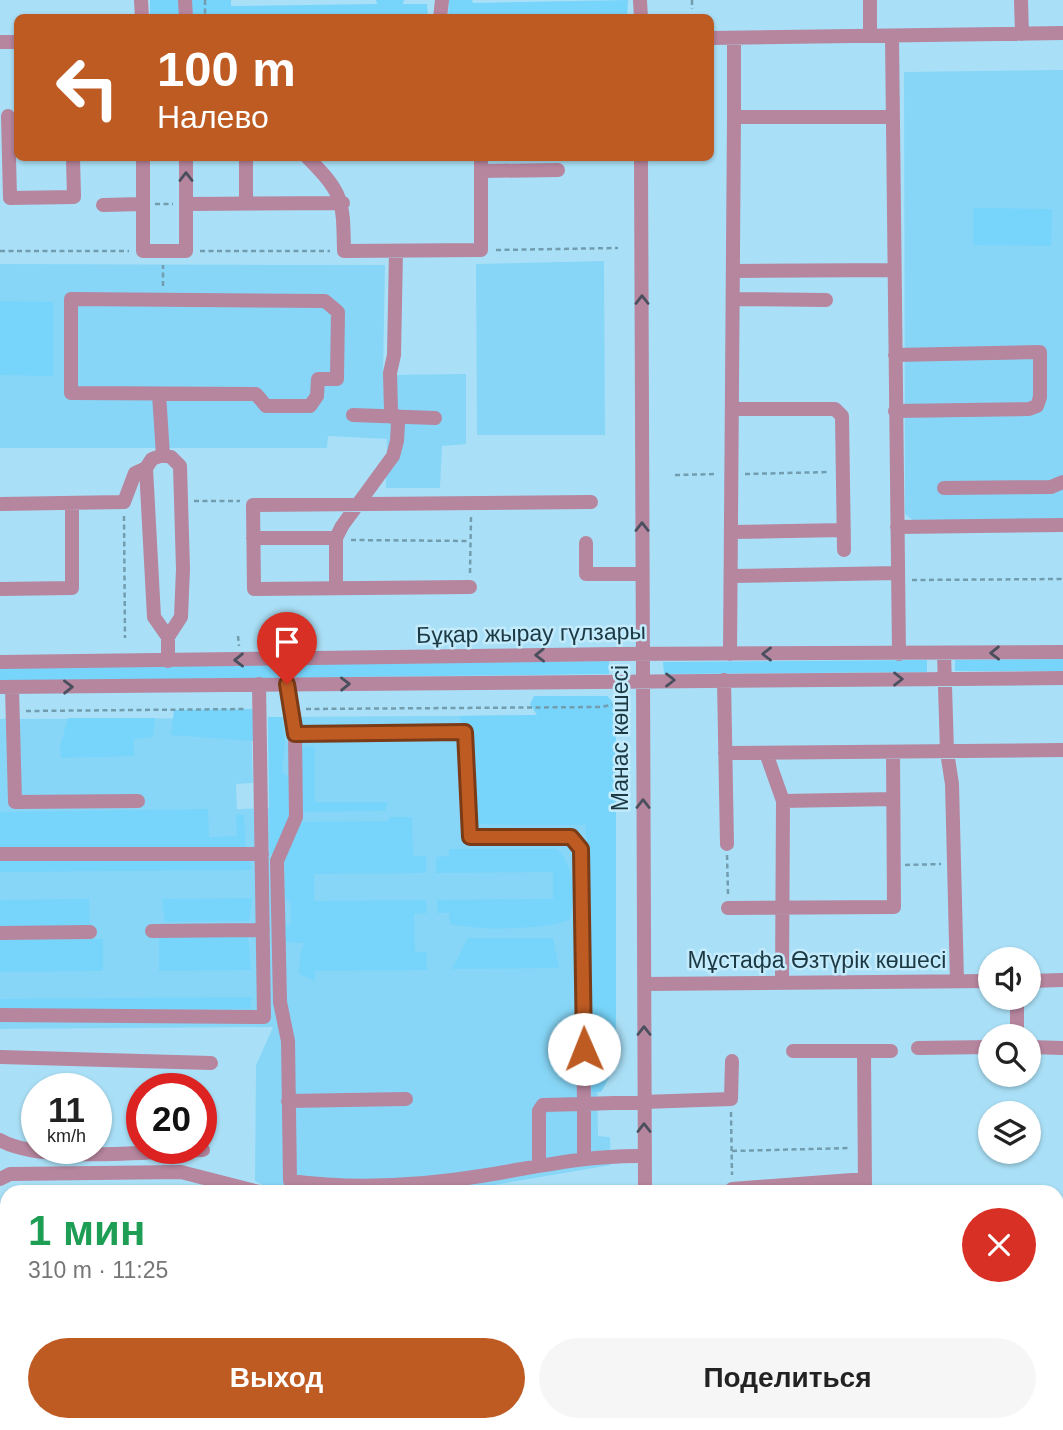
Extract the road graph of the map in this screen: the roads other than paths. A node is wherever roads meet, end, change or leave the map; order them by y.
1 (870, 0) edge
2 (1021, 0) edge
3 (1063, 33) edge
4 (1022, 34) junction
5 (870, 36) junction
6 (892, 36) junction
7 (734, 37) junction
8 (714, 38) edge
9 (8, 116) edge
10 (734, 117) junction
11 (892, 117) junction
12 (73, 161) edge
13 (143, 161) edge
14 (186, 161) edge
15 (246, 161) edge
16 (311, 161) edge
17 (641, 161) edge
18 (481, 164) edge
19 (558, 170) dead end
20 (343, 203) junction
21 (143, 204) junction
22 (187, 204) junction
23 (246, 204) junction
24 (103, 205) dead end
25 (396, 251) junction
26 (894, 270) junction
27 (734, 271) junction
28 (734, 299) junction
29 (826, 300) dead end
30 (895, 355) junction
31 (159, 394) junction
32 (733, 409) junction
33 (895, 411) junction
34 (353, 415) dead end
35 (394, 416) junction
36 (435, 418) dead end
37 (163, 455) junction
38 (146, 468) junction
39 (1063, 482) edge
40 (944, 488) dead end
41 (591, 502) dead end
42 (72, 503) junction
43 (358, 503) junction
44 (0, 504) edge
45 (1063, 524) edge
46 (897, 527) junction
47 (844, 530) junction
48 (732, 531) junction
49 (253, 538) junction
50 (337, 538) junction
51 (586, 542) dead end
52 (844, 550) dead end
53 (898, 573) junction
54 (642, 574) junction
55 (731, 576) junction
56 (470, 587) road end
57 (336, 588) junction
58 (0, 589) edge
59 (168, 637) junction
60 (1063, 652) edge
61 (944, 653) junction
62 (643, 654) junction
63 (730, 654) junction
64 (899, 654) junction
65 (0, 662) edge
66 (168, 662) junction
67 (1063, 678) edge
68 (945, 679) junction
69 (643, 680) junction
70 (724, 680) junction
71 (259, 684) junction
72 (287, 684) junction
73 (6, 687) edge
74 (295, 734) junction
75 (1063, 750) edge
76 (893, 752) junction
77 (947, 752) junction
78 (725, 753) junction
79 (766, 753) junction
80 (893, 799) junction
81 (138, 801) dead end
82 (783, 801) junction
83 (727, 844) road end
84 (0, 854) edge
85 (262, 854) junction
86 (728, 908) road end
87 (782, 908) junction
88 (263, 930) junction
89 (152, 931) dead end
90 (90, 932) dead end
91 (0, 933) edge
92 (1063, 980) edge
93 (957, 981) junction
94 (978, 981) edge
95 (1041, 981) edge
96 (782, 983) junction
97 (644, 984) junction
98 (0, 1015) edge
99 (978, 1047) edge
100 (1041, 1047) edge
101 (918, 1048) dead end
102 (1063, 1048) edge
103 (793, 1051) dead end
104 (864, 1051) junction
105 (891, 1051) dead end
106 (0, 1057) edge
107 (732, 1061) dead end
108 (211, 1063) dead end
109 (406, 1099) dead end
110 (644, 1099) junction
111 (288, 1101) junction
112 (584, 1104) junction
113 (0, 1140) edge
114 (126, 1152) edge
115 (644, 1156) junction
116 (584, 1157) junction
117 (539, 1165) junction
118 (0, 1179) edge
119 (231, 1185) edge
120 (322, 1185) edge
121 (352, 1185) edge
122 (645, 1185) edge
123 (865, 1185) edge

1 - 5 street
2 - 4 street
3 - 4 street
4 - 6 street
5 - 6 street
5 - 7 street
6 - 11 street
7 - 8 street
7 - 10 street
9 - 12 street
10 - 11 street
10 - 27 street
11 - 26 street
13 - 21 street
22 -> 14 street
15 - 23 street
16 - 20 street
54 -> 17 street, Манас көшесі
18 - 19 street
18 - 25 street
20 - 23 street
20 - 25 street
21 - 22 street
21 - 24 street
22 - 23 street
25 - 35 street
26 - 27 street
26 - 30 street
27 - 28 street
28 - 29 street
28 - 32 street
30 - 33 street
30 - 33 street
31 - 31 street
31 - 37 street
32 - 47 street
32 - 48 street
33 - 46 street
34 - 35 street
35 - 36 street
35 - 43 street
37 - 38 street
37 - 59 street
38 - 42 street
38 - 59 street
39 - 40 street
41 - 43 street
42 - 44 street
42 - 58 street
43 - 49 street
43 - 50 street
45 - 46 street
46 - 53 street
47 - 48 street
47 - 52 street
48 - 55 street
49 - 50 street
49 - 57 street
50 - 57 street
51 - 54 street
53 - 55 street
53 - 64 street
54 - 62 street, Манас көшесі
55 - 63 street
56 - 57 street
59 - 66 street
60 -> 61 street, Бұқар жырау гүлзары
61 - 64 street, Бұқар жырау гүлзары
61 - 68 street
62 - 63 street, Бұқар жырау гүлзары
62 -> 66 street, Бұқар жырау гүлзары
62 - 69 street, Манас көшесі
64 -> 63 street, Бұқар жырау гүлзары
65 - 66 street, Бұқар жырау гүлзары
67 - 68 street, Бұқар жырау гүлзары
70 -> 68 street, Бұқар жырау гүлзары
68 - 77 street
69 -> 70 street, Бұқар жырау гүлзары
72 -> 69 street, Бұқар жырау гүлзары
97 -> 69 street, Манас көшесі
70 - 78 street
71 - 72 street, Бұқар жырау гүлзары
73 -> 71 street, Бұқар жырау гүлзары
71 - 85 street
72 - 74 street
73 - 81 street
74 - 111 street
74 - 112 street
75 - 77 street
76 - 77 street
76 - 79 street
76 - 80 street
77 - 93 street
78 - 79 street
78 - 83 street
79 - 82 street
80 - 82 street
80 - 87 street
82 - 87 street
84 - 85 street
85 - 88 street
86 - 87 street
87 - 96 street
88 - 89 street
88 - 98 street
90 - 91 street
92 - 95 street
93 - 94 street, Мұстафа Өзтүрік көшесі
93 - 96 street, Мұстафа Өзтүрік көшесі
96 - 97 street, Мұстафа Өзтүрік көшесі
110 -> 97 street, Манас көшесі
99 - 101 street
100 - 102 street
103 - 104 street
104 - 105 street
104 - 123 street
106 - 108 street
107 - 110 street
109 - 111 street
110 - 112 street
115 -> 110 street, Манас көшесі
111 - 120 street
112 - 116 street
112 - 117 street
113 - 114 street
115 - 116 street
115 - 122 street, Манас көшесі
116 - 117 street
117 - 121 street
118 - 119 street

